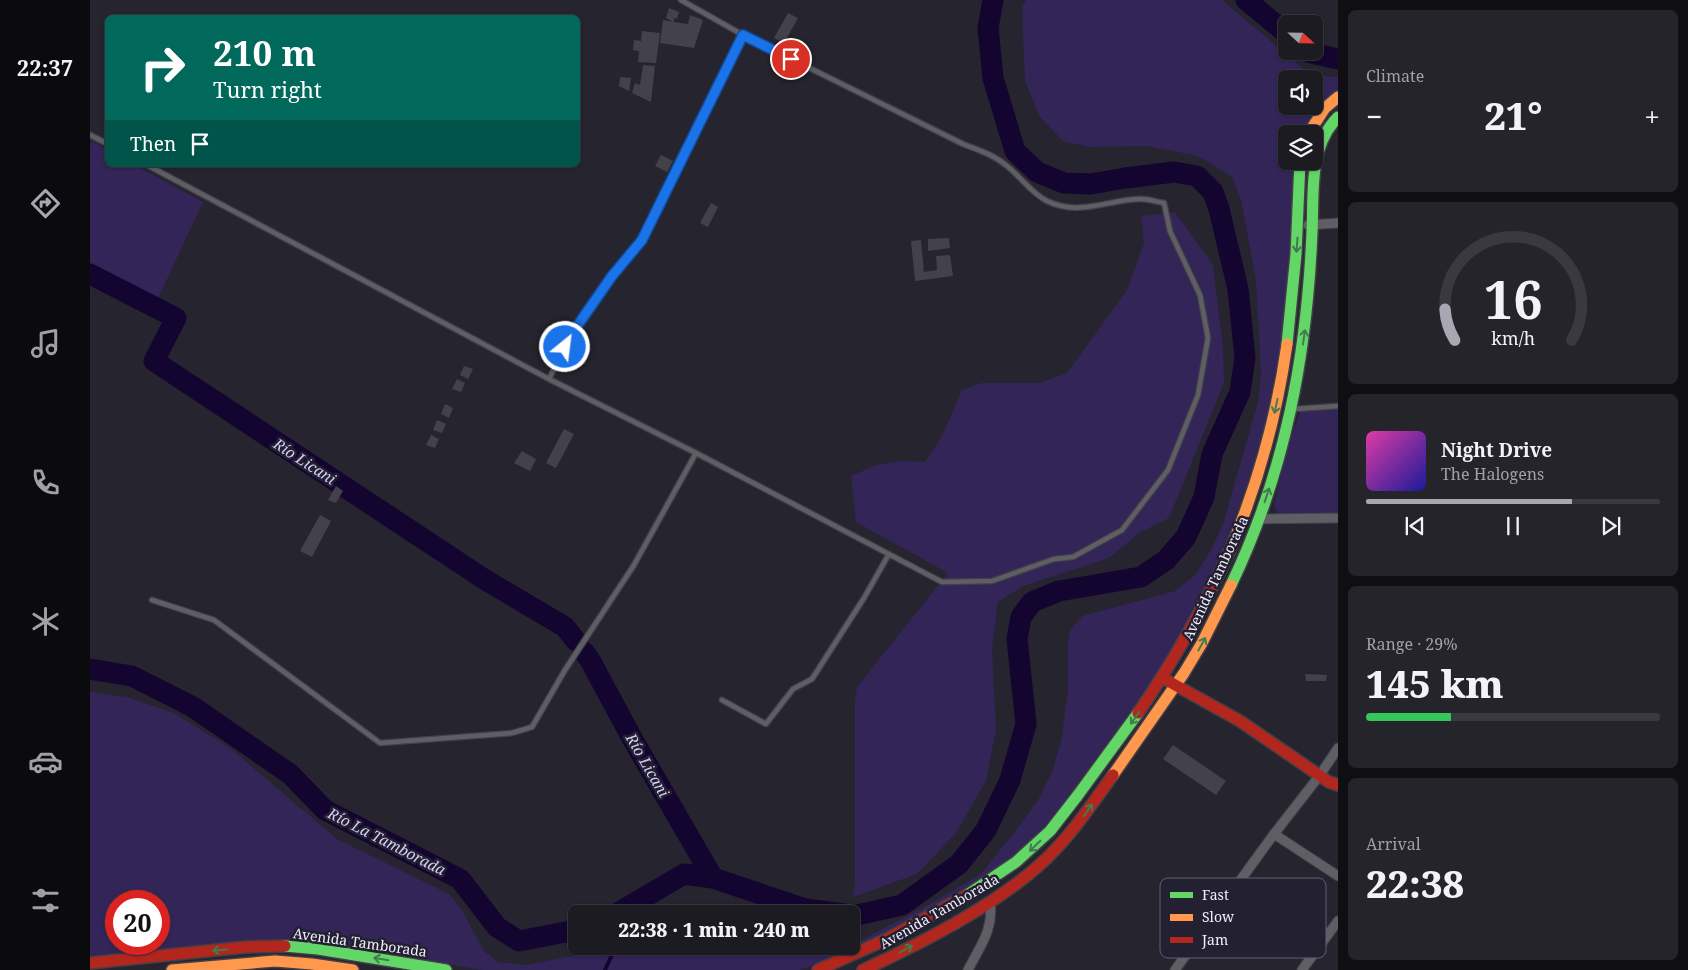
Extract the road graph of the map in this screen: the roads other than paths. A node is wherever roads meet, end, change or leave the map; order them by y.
1 (681, 0) edge
2 (743, 35) junction
3 (1338, 98) edge
4 (1338, 118) edge
5 (1314, 125) edge
6 (90, 135) edge
7 (105, 142) edge
8 (150, 167) edge
9 (1300, 170) edge
10 (1338, 223) edge
11 (1298, 225) junction
12 (1313, 225) junction
13 (549, 379) junction
14 (1338, 406) edge
15 (1291, 409) junction
16 (696, 453) junction
17 (1338, 518) edge
18 (1259, 519) junction
19 (889, 554) junction
20 (152, 600) dead end
21 (1162, 678) junction
22 (1176, 685) junction
23 (722, 700) dead end
24 (1338, 748) edge
25 (1320, 775) junction
26 (1338, 784) edge
27 (1274, 834) junction
28 (1338, 876) edge
29 (1242, 878) edge
30 (990, 902) junction
31 (1338, 921) edge
32 (1326, 937) edge
33 (318, 949) junction
34 (1184, 958) edge
35 (1311, 958) edge
36 (90, 963) edge
37 (310, 967) edge
38 (172, 970) edge
39 (353, 970) edge
40 (446, 970) edge
41 (818, 970) edge
42 (862, 970) edge
43 (968, 970) edge
44 (1175, 970) edge
45 (1302, 970) edge

1 - 2 lane
2 - 13 lane
2 - 19 lane
3 - 5 main road
4 - 12 main road, Avenida Tamborada
6 - 7 lane
8 - 13 lane
9 - 11 main road, Avenida Tamborada
10 - 12 street
11 - 12 street
11 -> 21 main road, Avenida Tamborada
15 -> 12 main road, Avenida Tamborada
13 - 16 lane
14 - 15 lane
18 -> 15 main road, Avenida Tamborada
16 - 19 lane
16 - 20 lane
17 - 18 street
22 -> 18 main road, Avenida Tamborada
19 - 23 lane
21 - 22 main road
21 -> 41 main road, Avenida Tamborada
22 - 25 main road
30 -> 22 main road, Avenida Tamborada
24 - 25 street
25 - 26 main road
25 - 27 street
27 - 28 street
27 - 29 street
42 -> 30 main road, Avenida Tamborada
30 - 43 street
31 - 32 street
33 -> 36 main road, Avenida Tamborada
33 - 37 street
40 -> 33 main road, Avenida Tamborada
34 - 44 street
35 - 45 street
37 - 38 main road, Avenida Tamborada
37 - 39 main road, Avenida Tamborada

